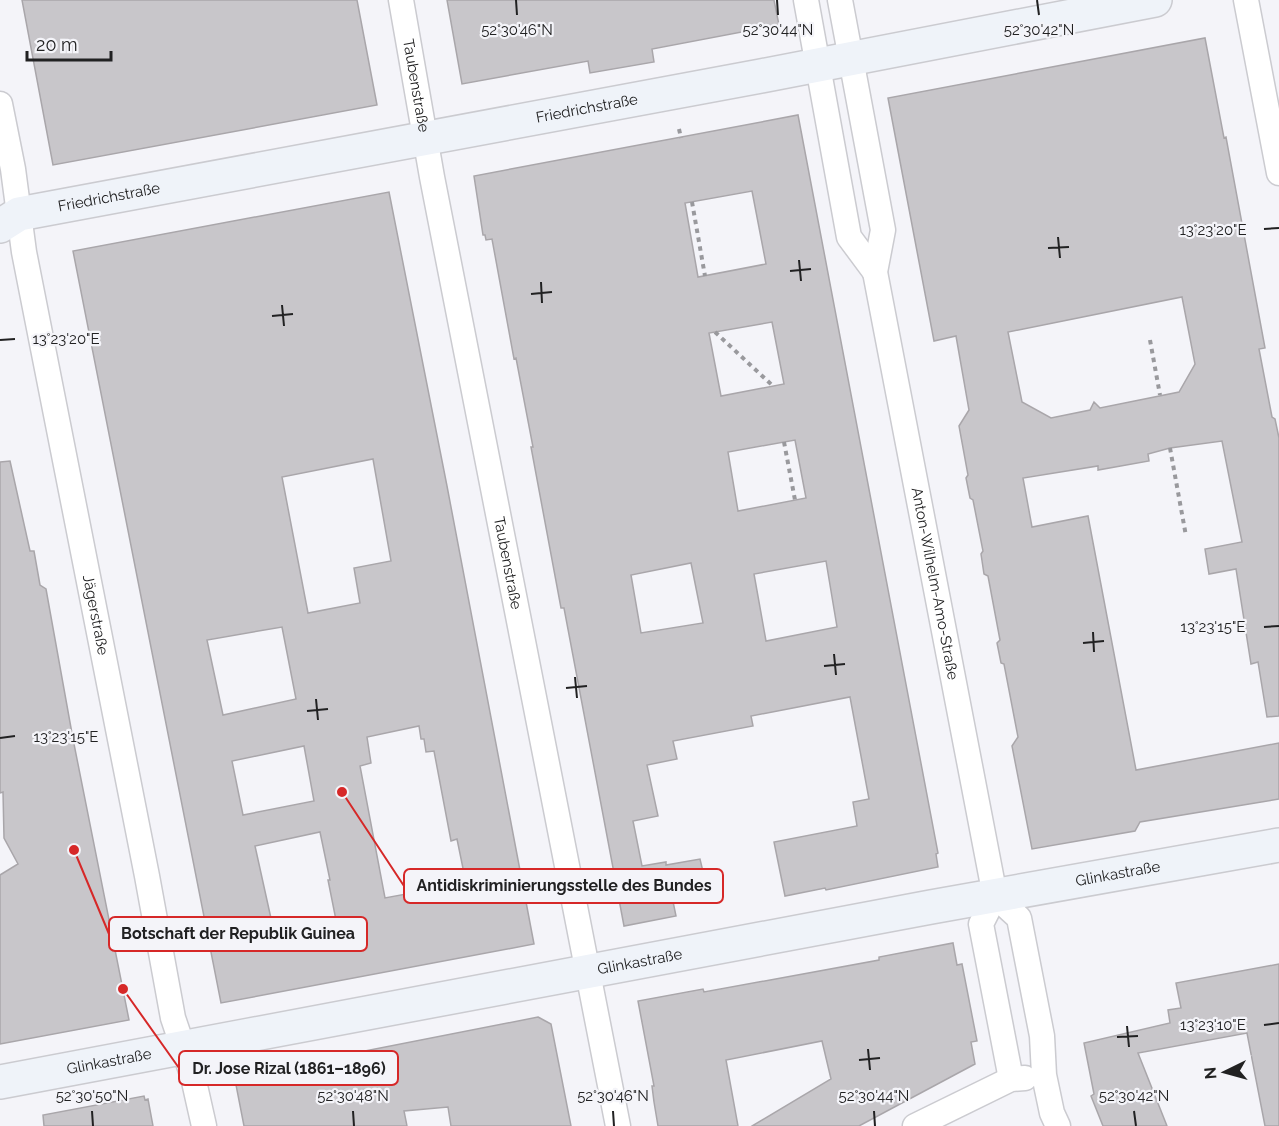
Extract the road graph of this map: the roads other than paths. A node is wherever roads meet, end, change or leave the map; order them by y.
1 (401, 0) edge
2 (806, 0) edge
3 (840, 0) edge
4 (1155, 0) edge
5 (1246, 0) edge
6 (851, 58) junction
7 (817, 65) junction
8 (0, 104) edge
9 (426, 138) junction
10 (1279, 174) edge
11 (6, 216) edge
12 (875, 272) junction
13 (1279, 845) edge
14 (995, 896) junction
15 (586, 972) junction
16 (183, 1048) junction
17 (1044, 1075) junction
18 (1011, 1079) junction
19 (0, 1082) edge
20 (951, 1118) edge
21 (204, 1126) edge
22 (618, 1126) edge
23 (915, 1126) edge
24 (1058, 1126) edge

1 - 9 street, Taubenstraße
2 - 7 street, Anton-Wilhelm-Amo-Straße
3 - 6 street, Anton-Wilhelm-Amo-Straße
4 - 6 street, Friedrichstraße
5 - 10 street
6 - 7 street, Friedrichstraße
6 - 12 street, Anton-Wilhelm-Amo-Straße
7 - 9 street, Friedrichstraße
7 - 12 street, Anton-Wilhelm-Amo-Straße
8 - 11 street, Jägerstraße
9 - 11 street, Friedrichstraße
9 - 15 street, Taubenstraße
11 - 16 street, Jägerstraße
12 - 14 street, Anton-Wilhelm-Amo-Straße
13 - 14 street, Glinkastraße
14 - 15 street, Glinkastraße
14 - 17 street
14 - 18 street
15 - 16 street, Glinkastraße
15 - 22 street, Taubenstraße
16 - 19 street, Glinkastraße
16 - 21 street, Jägerstraße
17 - 18 street
17 - 24 street
18 - 20 street
20 - 23 street

